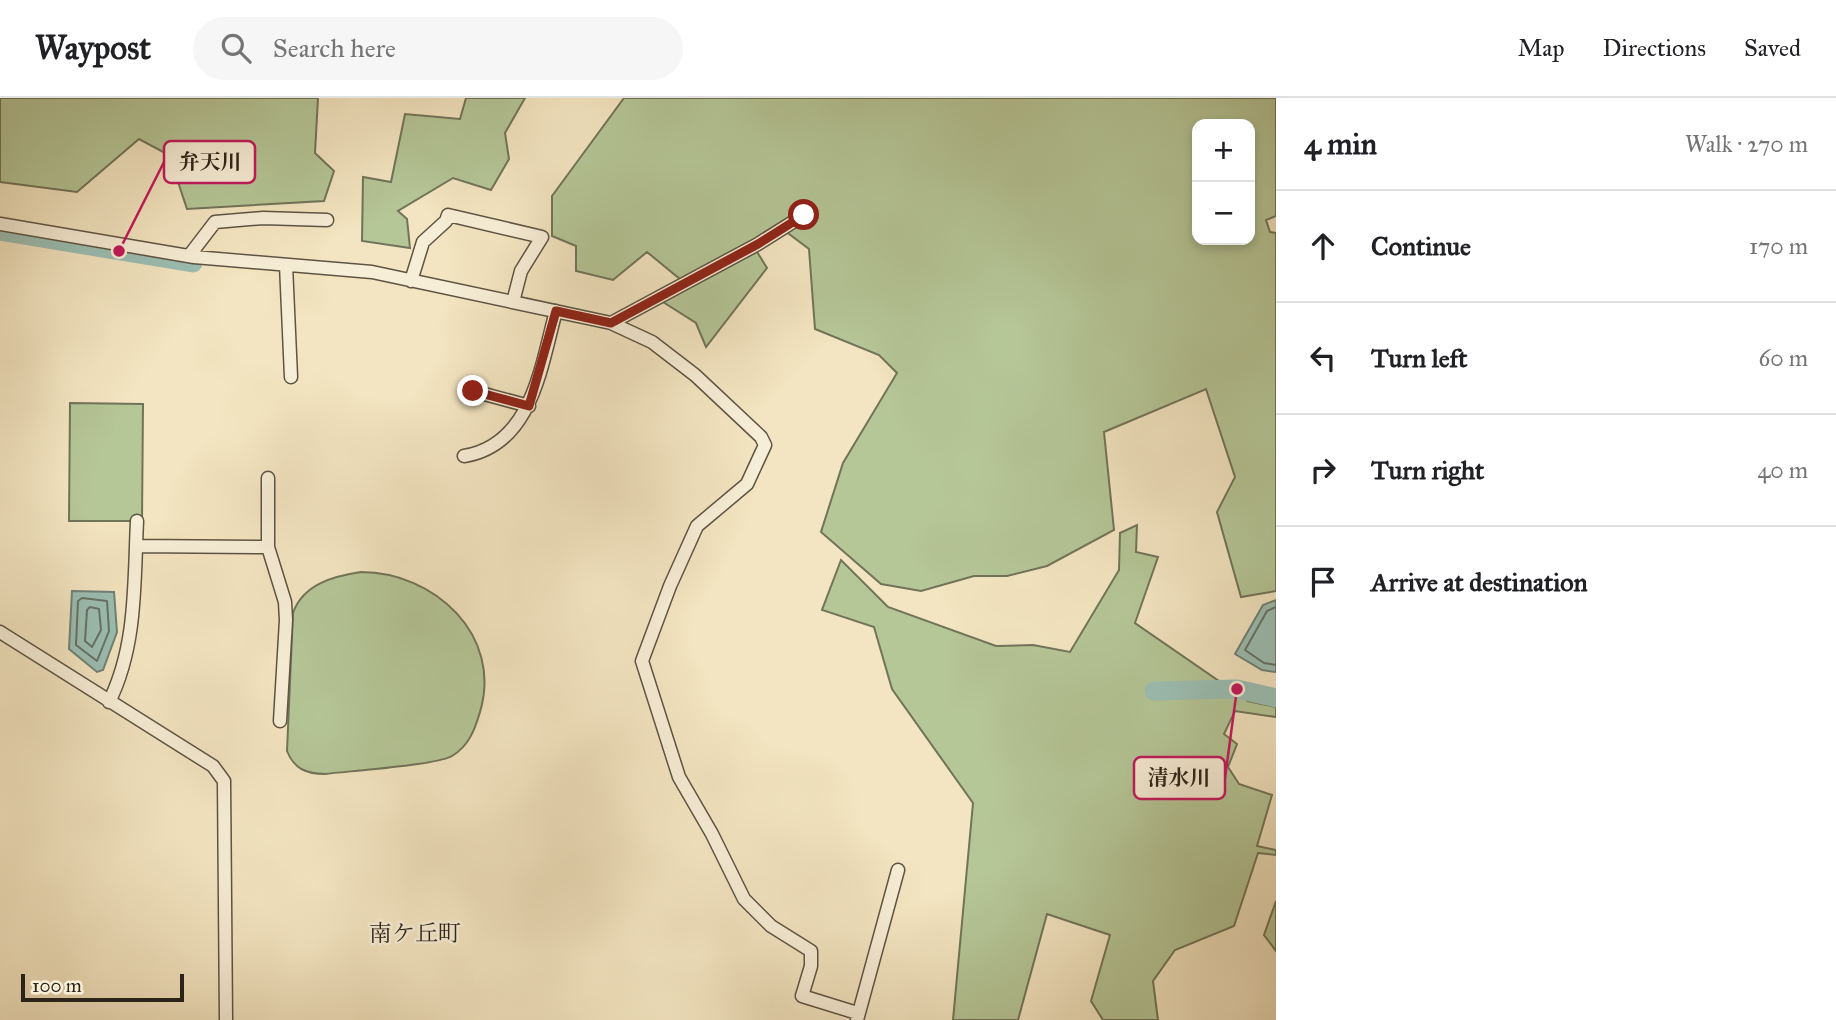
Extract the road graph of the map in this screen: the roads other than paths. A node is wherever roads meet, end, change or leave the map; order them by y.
1 (804, 215) dead end
2 (327, 220) dead end
3 (0, 225) edge
4 (189, 256) junction
5 (286, 265) junction
6 (411, 281) junction
7 (513, 302) junction
8 (556, 311) junction
9 (611, 323) junction
10 (291, 377) dead end
11 (473, 391) dead end
12 (529, 406) junction
13 (464, 456) dead end
14 (268, 478) dead end
15 (137, 521) dead end
16 (135, 545) junction
17 (268, 547) junction
18 (0, 632) edge
19 (109, 702) junction
20 (280, 721) dead end
21 (898, 870) dead end
22 (857, 1017) edge
23 (226, 1020) edge

1 - 9 street
2 - 4 street
3 - 4 street
4 - 5 street
5 - 6 street
5 - 10 street
6 - 7 street
6 - 7 street
7 - 8 street
8 - 9 street
8 - 12 street
9 - 22 street
11 - 12 street
12 - 13 street
14 - 17 street
15 - 16 street
16 - 17 street
16 - 19 street
17 - 20 street
18 - 19 street
19 - 23 street
21 - 22 street

